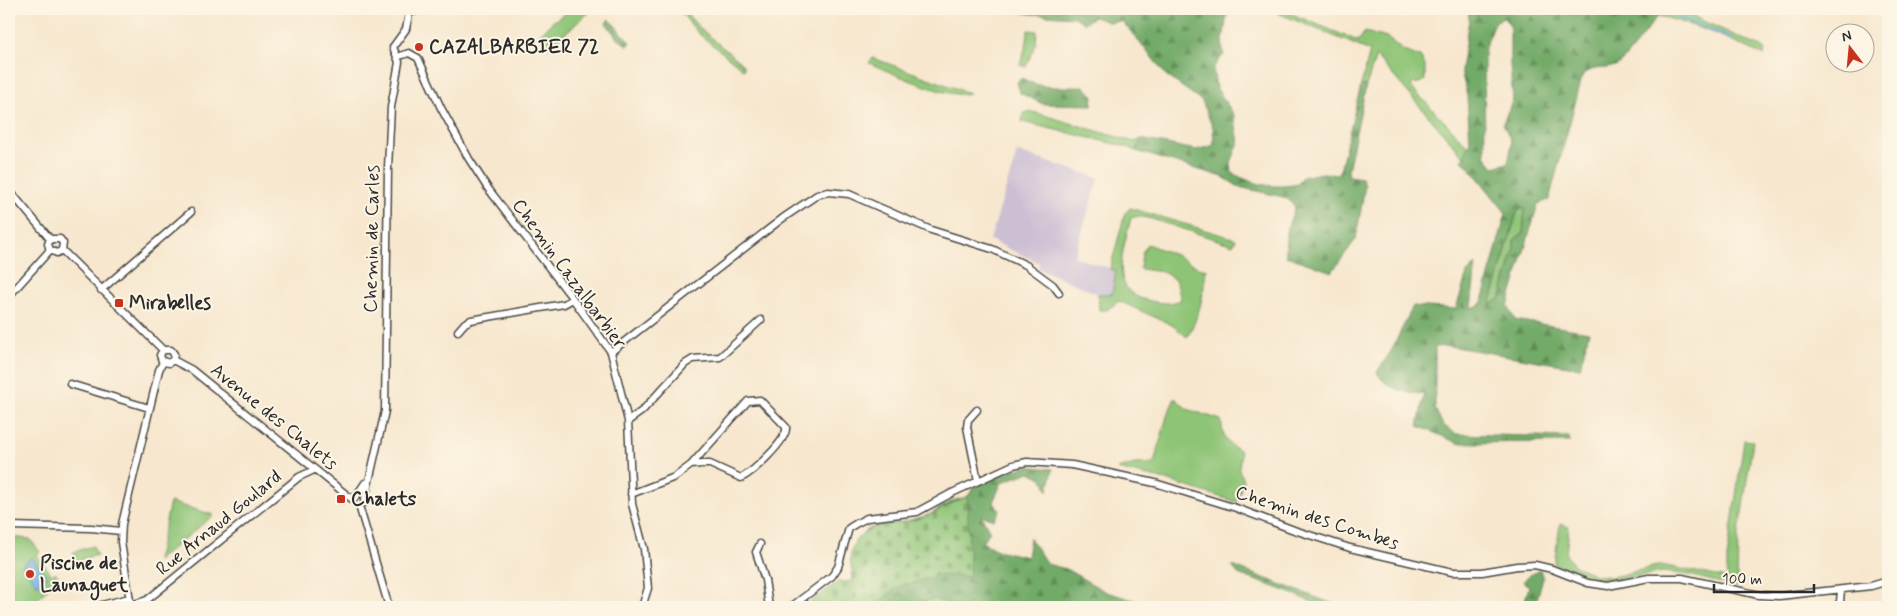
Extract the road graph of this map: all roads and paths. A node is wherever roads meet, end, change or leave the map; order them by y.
1 (426, 9) edge
2 (410, 10) edge
3 (397, 57) junction
4 (9, 190) edge
5 (192, 212) dead end
6 (50, 239) junction
7 (50, 250) junction
8 (62, 250) junction
9 (100, 290) junction
10 (1059, 293) dead end
11 (9, 296) edge
12 (573, 299) junction
13 (761, 320) dead end
14 (458, 331) dead end
15 (163, 350) junction
16 (611, 352) junction
17 (174, 360) junction
18 (163, 362) junction
19 (70, 384) dead end
20 (150, 408) junction
21 (977, 410) dead end
22 (628, 422) junction
23 (306, 463) junction
24 (691, 465) junction
25 (314, 470) junction
26 (369, 475) junction
27 (299, 477) junction
28 (978, 481) junction
29 (631, 494) junction
30 (354, 499) junction
31 (364, 503) junction
32 (360, 509) junction
33 (9, 526) edge
34 (20, 526) junction
35 (9, 531) edge
36 (121, 531) junction
37 (760, 544) dead end
38 (1888, 581) edge
39 (1841, 590) junction
40 (129, 598) junction
41 (131, 606) edge
42 (94, 607) edge
43 (389, 607) edge
44 (642, 607) edge
45 (769, 607) edge
46 (791, 607) edge
47 (1836, 607) edge

1 - 2 street
2 - 3 street, Chemin de Carles
3 - 12 street, Chemin Cazalbarbier
3 - 26 street, Chemin de Carles
4 - 6 street, Avenue des Chalets
5 - 9 street
6 - 7 street
6 - 8 street, Avenue des Chalets
7 - 8 street
7 - 11 street
8 - 9 street, Avenue des Chalets
9 - 15 street, Avenue des Chalets
10 - 16 street
12 - 14 street
12 - 16 street, Chemin Cazalbarbier
13 - 22 street
15 - 17 street, Avenue des Chalets
15 - 18 street
16 - 22 street, Chemin Cazalbarbier
17 - 18 street
17 - 23 street, Avenue des Chalets
18 - 20 street
19 - 20 street
20 - 36 street
21 - 28 street
22 - 29 street, Chemin Cazalbarbier
23 - 25 street, Avenue des Chalets
23 - 27 street, Rue Arnaud Goulard
24 - 24 street
24 - 29 street
25 - 27 street, Rue Arnaud Goulard
25 - 30 street, Avenue des Chalets
26 - 30 street, Chemin de Carles
26 - 31 street, Chemin de Carles
27 - 41 street, Rue Arnaud Goulard
28 - 39 street, Chemin des Combes
28 - 46 street, Chemin des Combes
29 - 44 street, Chemin Cazalbarbier
30 - 31 street, Avenue des Chalets
30 - 32 street, Avenue des Chalets
31 - 32 street
32 - 43 street, Avenue des Chalets
33 - 34 street
34 - 35 street
34 - 36 street
36 - 40 street
37 - 45 street
38 - 39 street, Chemin des Combes
39 - 47 street
40 - 41 street
40 - 42 street

